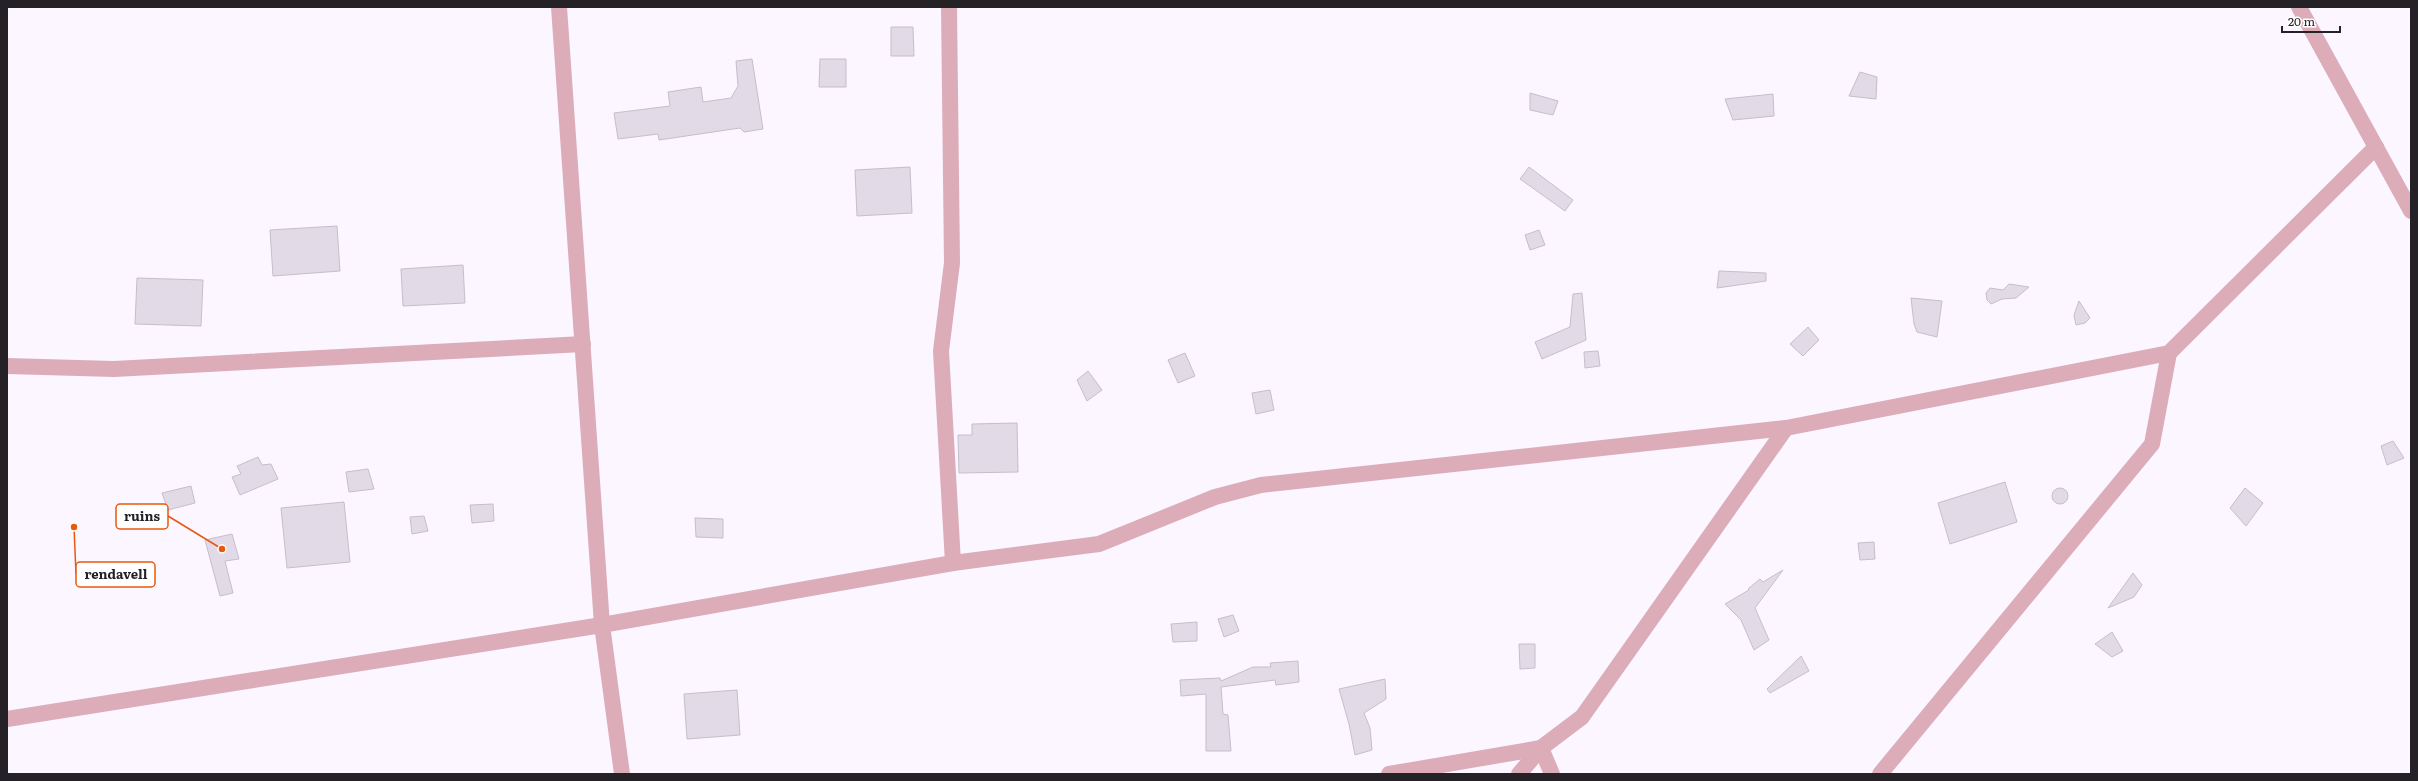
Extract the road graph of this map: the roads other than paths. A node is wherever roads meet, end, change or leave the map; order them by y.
1 (559, 7) edge
2 (949, 7) edge
3 (2300, 7) edge
4 (2376, 147) junction
5 (2411, 211) edge
6 (583, 344) junction
7 (2169, 353) junction
8 (7, 366) edge
9 (1786, 428) junction
10 (953, 563) junction
11 (602, 625) junction
12 (7, 719) edge
13 (1541, 748) junction
14 (622, 774) edge
15 (1389, 774) edge
16 (1518, 774) edge
17 (1552, 774) edge
18 (1880, 774) edge

1 - 6 street
2 - 10 street
3 - 4 street
4 - 5 street
4 - 7 street
6 - 8 street
6 - 11 street
7 - 9 street
7 - 18 street
9 - 10 street
9 - 13 street
10 - 11 street
11 - 12 street
11 - 14 street
13 - 15 street
13 - 16 street
13 - 17 street

